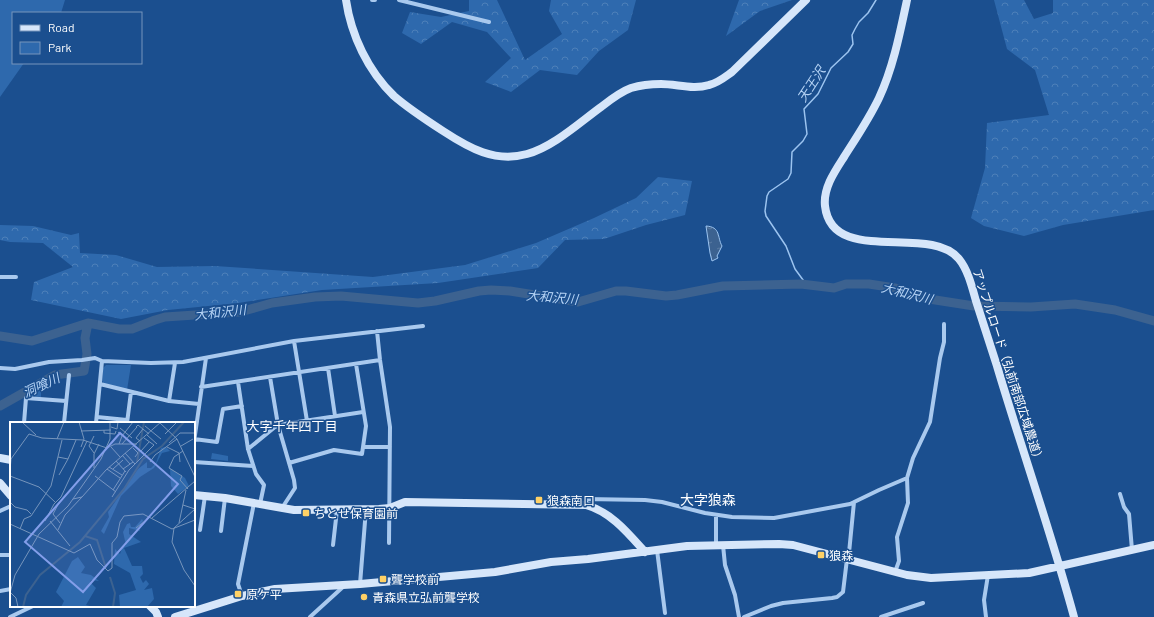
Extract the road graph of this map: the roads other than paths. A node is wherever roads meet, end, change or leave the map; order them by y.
1 (346, 0) edge
2 (399, 0) edge
3 (806, 0) edge
4 (907, 0) edge
5 (489, 22) dead end
6 (0, 277) edge
7 (16, 277) dead end
8 (944, 324) dead end
9 (423, 326) dead end
10 (377, 331) junction
11 (294, 341) junction
12 (206, 358) junction
13 (380, 360) junction
14 (102, 361) junction
15 (175, 363) junction
16 (356, 364) junction
17 (0, 368) edge
18 (328, 368) junction
19 (299, 372) junction
20 (69, 374) dead end
21 (270, 377) junction
22 (238, 382) junction
23 (100, 384) junction
24 (201, 387) junction
25 (131, 392) junction
26 (66, 400) junction
27 (169, 401) junction
28 (199, 404) junction
29 (242, 406) junction
30 (363, 412) junction
31 (335, 416) junction
32 (97, 418) junction
33 (307, 421) junction
34 (24, 422) edge
35 (64, 422) edge
36 (96, 422) edge
37 (127, 422) edge
38 (278, 425) junction
39 (195, 433) edge
40 (195, 440) edge
41 (363, 447) junction
42 (390, 447) junction
43 (248, 449) junction
44 (0, 458) edge
45 (10, 460) edge
46 (195, 462) edge
47 (289, 463) junction
48 (253, 466) junction
49 (907, 478) junction
50 (0, 484) edge
51 (1120, 494) dead end
52 (10, 495) edge
53 (195, 495) edge
54 (205, 496) junction
55 (225, 498) junction
56 (854, 502) junction
57 (257, 503) junction
58 (586, 505) junction
59 (10, 506) edge
60 (282, 508) junction
61 (390, 508) junction
62 (366, 509) junction
63 (337, 510) junction
64 (0, 511) edge
65 (716, 515) junction
66 (200, 530) dead end
67 (222, 531) dead end
68 (389, 543) dead end
69 (333, 545) dead end
70 (720, 545) junction
71 (1154, 545) edge
72 (657, 550) junction
73 (1133, 550) junction
74 (645, 552) junction
75 (847, 559) junction
76 (1060, 567) junction
77 (895, 572) junction
78 (988, 575) junction
79 (345, 584) junction
80 (360, 584) junction
81 (10, 589) edge
82 (0, 591) edge
83 (242, 596) junction
84 (923, 603) dead end
85 (31, 607) edge
86 (151, 607) edge
87 (665, 613) dead end
88 (10, 617) edge
89 (158, 617) edge
90 (175, 617) edge
91 (310, 617) edge
92 (739, 617) edge
93 (744, 617) edge
94 (881, 617) edge
95 (986, 617) edge
96 (1074, 617) edge

1 - 3 street
2 - 5 street
4 - 76 street, アップルロード（弘前南部広域農道）
6 - 7 street
8 - 49 street
9 - 10 street
10 - 11 street
10 - 13 street
11 - 12 street
11 - 19 street
12 - 15 street
12 - 24 street
13 - 16 street
13 - 42 street
14 - 15 street
14 - 17 street
14 - 23 street
15 - 27 street
16 - 18 street
16 - 30 street
18 - 19 street
18 - 31 street
19 - 21 street
19 - 33 street
20 - 26 street
21 - 22 street
21 - 38 street
22 - 24 street
22 - 29 street
23 - 25 street
23 - 32 street
24 - 28 street
25 - 27 street
25 - 37 street
26 - 34 street
26 - 35 street
27 - 28 street
28 - 39 street
29 - 40 street
29 - 43 street
30 - 31 street
30 - 41 street
31 - 33 street
32 - 36 street
32 - 37 street
33 - 38 street
38 - 43 street
38 - 47 street
41 - 42 street
41 - 47 street
42 - 61 street
43 - 48 street
44 - 45 street
46 - 48 street
47 - 60 street
48 - 57 street
49 - 56 street
49 - 77 street
50 - 52 street
51 - 73 street
53 - 54 street
54 - 55 street
54 - 66 street
55 - 57 street
55 - 67 street
56 - 65 street
56 - 75 street
57 - 60 street
57 - 83 street
58 - 61 street
58 - 65 street
58 - 74 street
59 - 64 street
60 - 63 street
61 - 62 street
61 - 68 street
62 - 63 street
62 - 80 street
63 - 69 street
65 - 70 street
70 - 72 street
70 - 75 street
70 - 92 street
71 - 73 street
72 - 74 street
72 - 87 street
73 - 76 street
74 - 80 street
75 - 77 street
75 - 93 street
76 - 78 street
76 - 96 street, アップルロード（弘前南部広域農道）
77 - 78 street
78 - 95 street
79 - 80 street
79 - 83 street
79 - 91 street
81 - 82 street
83 - 90 street
84 - 94 street
85 - 88 street
86 - 89 street

